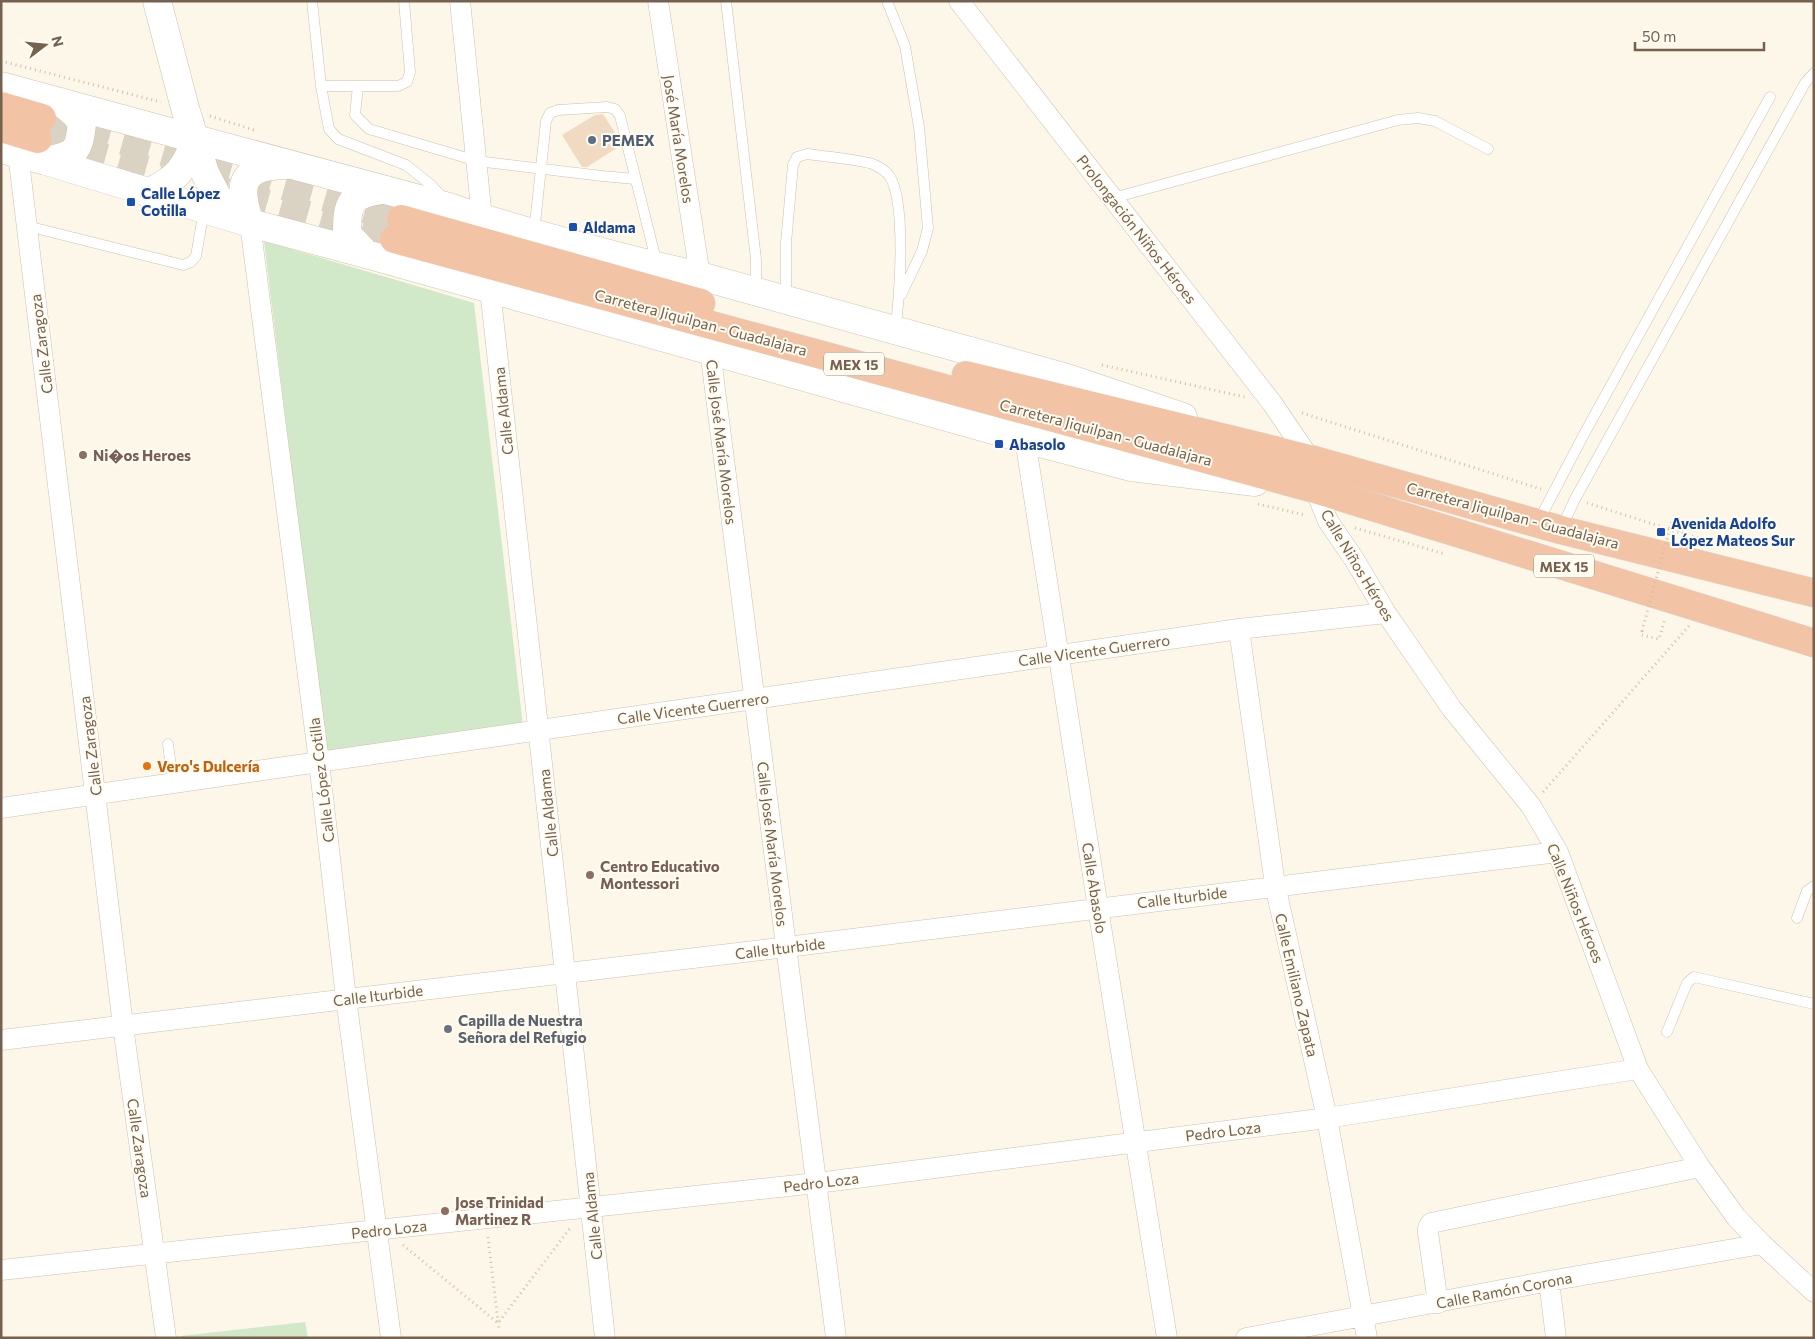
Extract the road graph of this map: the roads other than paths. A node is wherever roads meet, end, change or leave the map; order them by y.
1 (157, 1) edge
2 (312, 1) edge
3 (404, 1) edge
4 (460, 1) edge
5 (658, 1) edge
6 (726, 1) edge
7 (888, 1) edge
8 (959, 1) edge
9 (1814, 73) edge
10 (1, 86) edge
11 (321, 86) junction
12 (358, 86) junction
13 (1770, 97) dead end
14 (1, 106) edge
15 (1, 128) edge
16 (34, 137) edge
17 (195, 140) junction
18 (1488, 149) dead end
19 (477, 161) junction
20 (292, 164) junction
21 (542, 169) junction
22 (635, 179) junction
23 (381, 190) junction
24 (148, 193) junction
25 (1113, 198) junction
26 (451, 208) junction
27 (204, 210) junction
28 (482, 218) junction
29 (241, 220) junction
30 (27, 226) junction
31 (534, 233) junction
32 (366, 254) junction
33 (658, 267) junction
34 (700, 276) junction
35 (490, 289) junction
36 (756, 292) junction
37 (899, 298) junction
38 (786, 300) junction
39 (894, 331) junction
40 (710, 350) junction
41 (1025, 438) junction
42 (1310, 459) junction
43 (1315, 489) junction
44 (1549, 527) junction
45 (1814, 593) edge
46 (1386, 613) junction
47 (1239, 630) junction
48 (1814, 642) edge
49 (1058, 656) junction
50 (755, 699) junction
51 (538, 730) junction
52 (168, 744) dead end
53 (319, 762) junction
54 (173, 783) junction
55 (96, 794) junction
56 (1, 808) edge
57 (1558, 852) junction
58 (1275, 885) junction
59 (1814, 886) edge
60 (1098, 908) junction
61 (1797, 918) dead end
62 (787, 947) junction
63 (565, 973) junction
64 (346, 998) junction
65 (1814, 1004) edge
66 (123, 1026) junction
67 (1666, 1032) dead end
68 (1, 1040) edge
69 (1638, 1068) junction
70 (1327, 1118) junction
71 (1136, 1142) junction
72 (1700, 1167) junction
73 (816, 1183) junction
74 (588, 1208) junction
75 (380, 1230) junction
76 (1762, 1244) junction
77 (155, 1255) junction
78 (1, 1270) edge
79 (1549, 1281) junction
80 (1814, 1292) edge
81 (1438, 1302) junction
82 (1363, 1317) junction
83 (166, 1338) edge
84 (391, 1338) edge
85 (605, 1338) edge
86 (836, 1338) edge
87 (1168, 1338) edge
88 (1246, 1338) edge
89 (1367, 1338) edge
90 (1556, 1338) edge

1 - 17 street
2 - 11 lane
3 - 12 lane
4 - 19 street
5 - 34 street, José María Morelos
6 - 36 lane
7 - 37 lane
8 - 25 street, Prolongación Niños Héroes
9 - 44 lane
10 - 16 street
11 - 12 lane
11 - 26 lane
12 - 19 lane
13 - 44 lane
14 - 16 highway
15 - 16 highway
16 - 17 street
16 - 24 street
16 - 30 street, Calle Zaragoza
17 - 20 street
17 - 24 street
17 - 29 street
18 - 25 lane
19 - 21 lane
19 - 28 street
20 - 23 street
20 - 29 street
21 - 22 lane
21 - 22 lane
21 - 31 lane
22 - 33 lane
23 - 26 street
23 - 32 street
24 - 27 street
25 - 42 street, Prolongación Niños Héroes
26 - 28 street
27 - 29 street
27 - 30 lane
28 - 31 street
29 - 32 street
29 - 53 street, Calle López Cotilla
30 - 55 street, Calle Zaragoza
31 - 33 street
32 - 35 street
33 - 34 street
34 - 36 street
35 - 40 street
35 - 51 street, Calle Aldama
36 - 38 street
37 - 38 lane
37 - 39 lane
38 - 39 street
39 - 42 street
40 - 41 street
40 - 50 street, Calle José María Morelos
41 - 43 street
41 - 49 street, Calle Abasolo
42 - 43 highway, Carretera Jiquilpan - Guadalajara / MEX 15
42 - 44 highway, Carretera Jiquilpan - Guadalajara / MEX 15
43 - 46 street, Calle Niños Héroes
43 - 48 highway, Carretera Jiquilpan - Guadalajara / MEX 15
44 - 45 highway, Carretera Jiquilpan - Guadalajara / MEX 15
46 - 47 street, Calle Vicente Guerrero
46 - 57 street, Calle Niños Héroes
47 - 49 street, Calle Vicente Guerrero
47 - 58 street, Calle Emiliano Zapata
49 - 50 street, Calle Vicente Guerrero
49 - 60 street, Calle Abasolo
50 - 51 street, Calle Vicente Guerrero
50 - 62 street, Calle José María Morelos
51 - 53 street, Calle Vicente Guerrero
51 - 63 street, Calle Aldama
52 - 54 lane
53 - 54 street, Calle Vicente Guerrero
53 - 64 street, Calle López Cotilla
54 - 55 street, Calle Vicente Guerrero
55 - 56 street, Calle Vicente Guerrero
55 - 66 street, Calle Zaragoza
57 - 58 street, Calle Iturbide
57 - 69 street, Calle Niños Héroes
58 - 60 street, Calle Iturbide
58 - 70 street, Calle Emiliano Zapata
59 - 61 lane
60 - 62 street, Calle Iturbide
60 - 71 street, Calle Abasolo
62 - 63 street, Calle Iturbide
62 - 73 street, Calle José María Morelos
63 - 64 street, Calle Iturbide
63 - 74 street, Calle Aldama
64 - 66 street, Calle Iturbide
64 - 75 street, Calle López Cotilla
65 - 67 lane
66 - 68 street, Calle Iturbide
66 - 77 street, Calle Zaragoza
69 - 70 street, Pedro Loza
69 - 72 street, Calle Niños Héroes
70 - 71 street, Pedro Loza
70 - 82 street, Calle Emiliano Zapata
71 - 73 street, Pedro Loza
71 - 87 street, Calle Abasolo
72 - 76 street, Calle Niños Héroes
72 - 81 street
73 - 74 street, Pedro Loza
73 - 86 street, Calle José María Morelos
74 - 75 street, Pedro Loza
74 - 85 street, Calle Aldama
75 - 77 street, Pedro Loza
75 - 84 street, Calle López Cotilla
76 - 79 street, Calle Ramón Corona
76 - 80 street, Calle Niños Héroes
77 - 78 street, Pedro Loza
77 - 83 street, Calle Zaragoza
79 - 81 street, Calle Ramón Corona
79 - 90 street
81 - 82 street, Calle Ramón Corona
82 - 88 street, Calle Ramón Corona
82 - 89 street, Calle Emiliano Zapata

